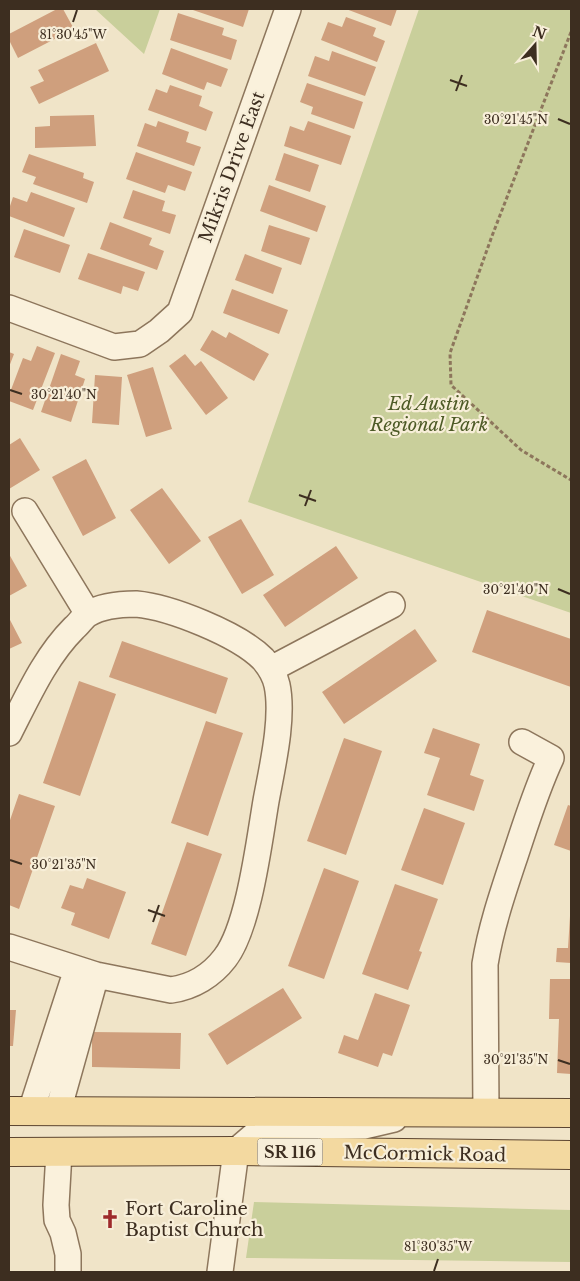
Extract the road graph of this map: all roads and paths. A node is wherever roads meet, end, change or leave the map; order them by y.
1 (288, 9) edge
2 (571, 32) edge
3 (9, 308) edge
4 (571, 480) edge
5 (24, 511) dead end
6 (392, 605) dead end
7 (88, 614) junction
8 (271, 669) junction
9 (9, 733) edge
10 (522, 742) dead end
11 (561, 755) edge
12 (9, 947) edge
13 (86, 972) junction
14 (20, 1111) edge
15 (58, 1111) junction
16 (421, 1113) junction
17 (486, 1113) junction
18 (571, 1113) edge
19 (236, 1151) junction
20 (9, 1152) edge
21 (59, 1152) junction
22 (571, 1155) edge
23 (68, 1272) edge
24 (220, 1272) edge

1 - 3 street, Mikris Drive East
2 - 4 path
5 - 7 street
6 - 8 street
7 - 8 street
7 - 9 street
8 - 13 street
10 - 11 street
11 - 17 street
12 - 13 street
13 - 14 street
13 - 15 street
14 - 15 main road, SR 116
15 - 16 main road, SR 116
16 - 17 main road, SR 116
16 - 19 street
17 - 18 main road, SR 116
19 - 21 main road, McCormick Road / SR 116
19 - 22 main road, McCormick Road / SR 116
19 - 24 street
20 - 21 main road, McCormick Road / SR 116
21 - 23 street

